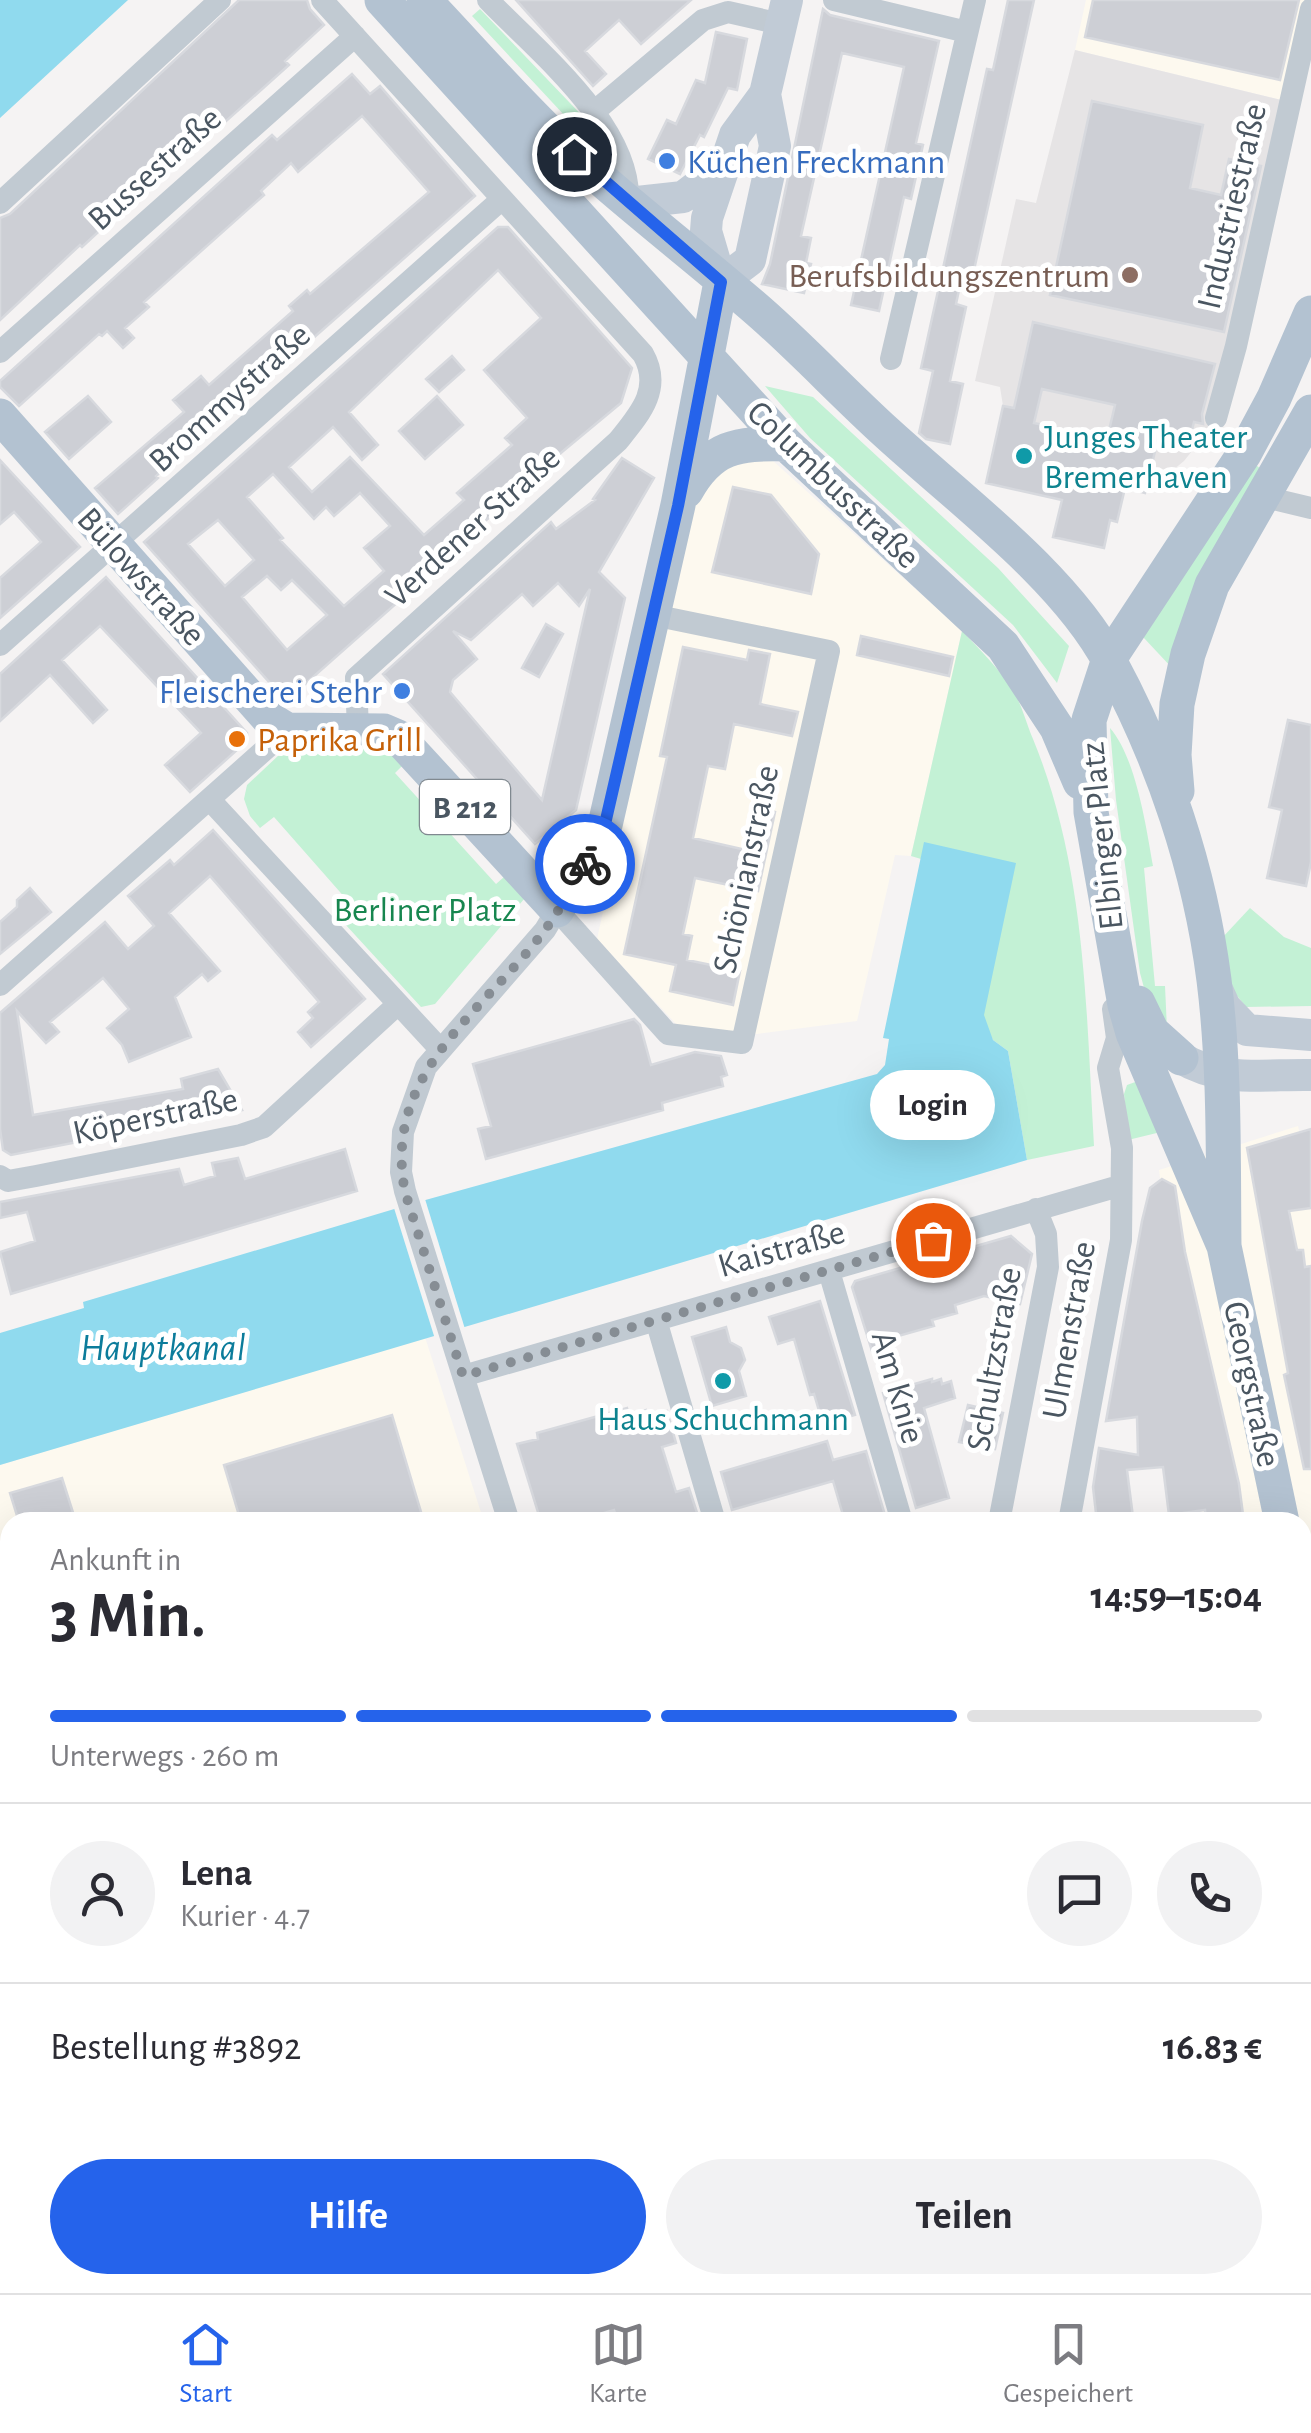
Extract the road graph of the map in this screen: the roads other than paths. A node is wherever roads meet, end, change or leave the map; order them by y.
1 (220, 0) edge
2 (322, 0) edge
3 (382, 0) edge
4 (424, 0) edge
5 (488, 0) edge
6 (834, 0) edge
7 (975, 0) edge
8 (1311, 9) edge
9 (784, 12) edge
10 (968, 32) junction
11 (355, 36) junction
12 (765, 94) junction
13 (595, 112) junction
14 (721, 168) junction
15 (502, 199) junction
16 (0, 203) edge
17 (628, 203) junction
18 (721, 282) junction
19 (1311, 313) edge
20 (0, 352) edge
21 (891, 359) dead end
22 (706, 360) junction
23 (1311, 412) edge
24 (0, 416) edge
25 (1216, 418) dead end
26 (786, 444) junction
27 (1265, 498) junction
28 (678, 506) junction
29 (1311, 508) edge
30 (114, 545) junction
31 (653, 615) junction
32 (0, 645) edge
33 (1110, 660) junction
34 (287, 730) junction
35 (358, 730) junction
36 (210, 800) junction
37 (1091, 812) junction
38 (1180, 826) junction
39 (558, 910) junction
40 (1115, 958) junction
41 (1214, 982) junction
42 (0, 985) edge
43 (398, 1004) junction
44 (1311, 1036) edge
45 (440, 1050) junction
46 (1311, 1056) edge
47 (1164, 1062) junction
48 (1219, 1066) junction
49 (1311, 1074) edge
50 (1115, 1100) junction
51 (1122, 1148) joint
52 (0, 1176) edge
53 (1120, 1186) junction
54 (1036, 1209) junction
55 (1224, 1246) junction
56 (828, 1270) junction
57 (656, 1320) junction
58 (463, 1376) junction
59 (506, 1512) edge
60 (712, 1512) edge
61 (899, 1512) edge
62 (1001, 1512) edge
63 (1070, 1512) edge
64 (1280, 1512) edge

1 - 16 street
2 - 11 street
3 - 22 main road, Columbusstraße
4 - 17 main road, Columbusstraße
5 - 13 street
6 - 10 street
7 - 10 street
8 - 25 street, Industriestraße
9 - 12 street
9 - 13 street
10 - 21 street
11 - 15 street
11 - 20 street, Bussestraße
12 - 14 street
12 - 18 street
13 - 17 street
14 - 17 street
14 - 18 street
15 - 30 street, Brommystraße
15 - 35 street, Verdener Straße
17 - 18 main road, Columbusstraße
18 - 22 main road
18 - 33 main road, Columbusstraße
19 - 33 main road
22 - 26 main road, Columbusstraße
22 - 28 main road
23 - 27 main road, Elbinger Platz
24 - 30 main road, Bülowstraße
26 - 28 main road
26 - 37 main road, Columbusstraße
27 - 29 street
27 - 38 main road, Elbinger Platz
28 - 31 main road
30 - 32 street, Brommystraße
30 - 34 main road, Bülowstraße
31 - 39 main road
31 - 39 street, Schönianstraße
33 - 37 main road, Elbinger Platz
33 - 38 main road, Elbinger Platz
34 - 35 main road, B 212
34 - 36 street
35 - 39 main road, B 212
36 - 42 street
36 - 43 street
37 - 40 main road, Elbinger Platz
38 - 41 main road, Elbinger Platz
39 - 45 street
40 - 47 main road, Elbinger Platz
40 - 50 street, Elbinger Platz
41 - 44 street
41 - 48 main road, Elbinger Platz
43 - 45 street
43 - 52 street, Köperstraße
45 - 58 street
46 - 48 street
47 - 48 street
47 - 50 street
47 - 55 main road, Georgstraße
48 - 49 street
48 - 55 main road, Georgstraße
50 - 51 street, Elbinger Platz
51 - 53 street, Ulmenstraße
53 - 54 street, Kaistraße
53 - 63 street, Ulmenstraße
54 - 56 street, Kaistraße
54 - 62 street, Schultzstraße
55 - 64 main road, Georgstraße
56 - 57 street, Kaistraße
56 - 61 street, Am Knie
57 - 58 street, Kaistraße
57 - 60 street
58 - 59 street

